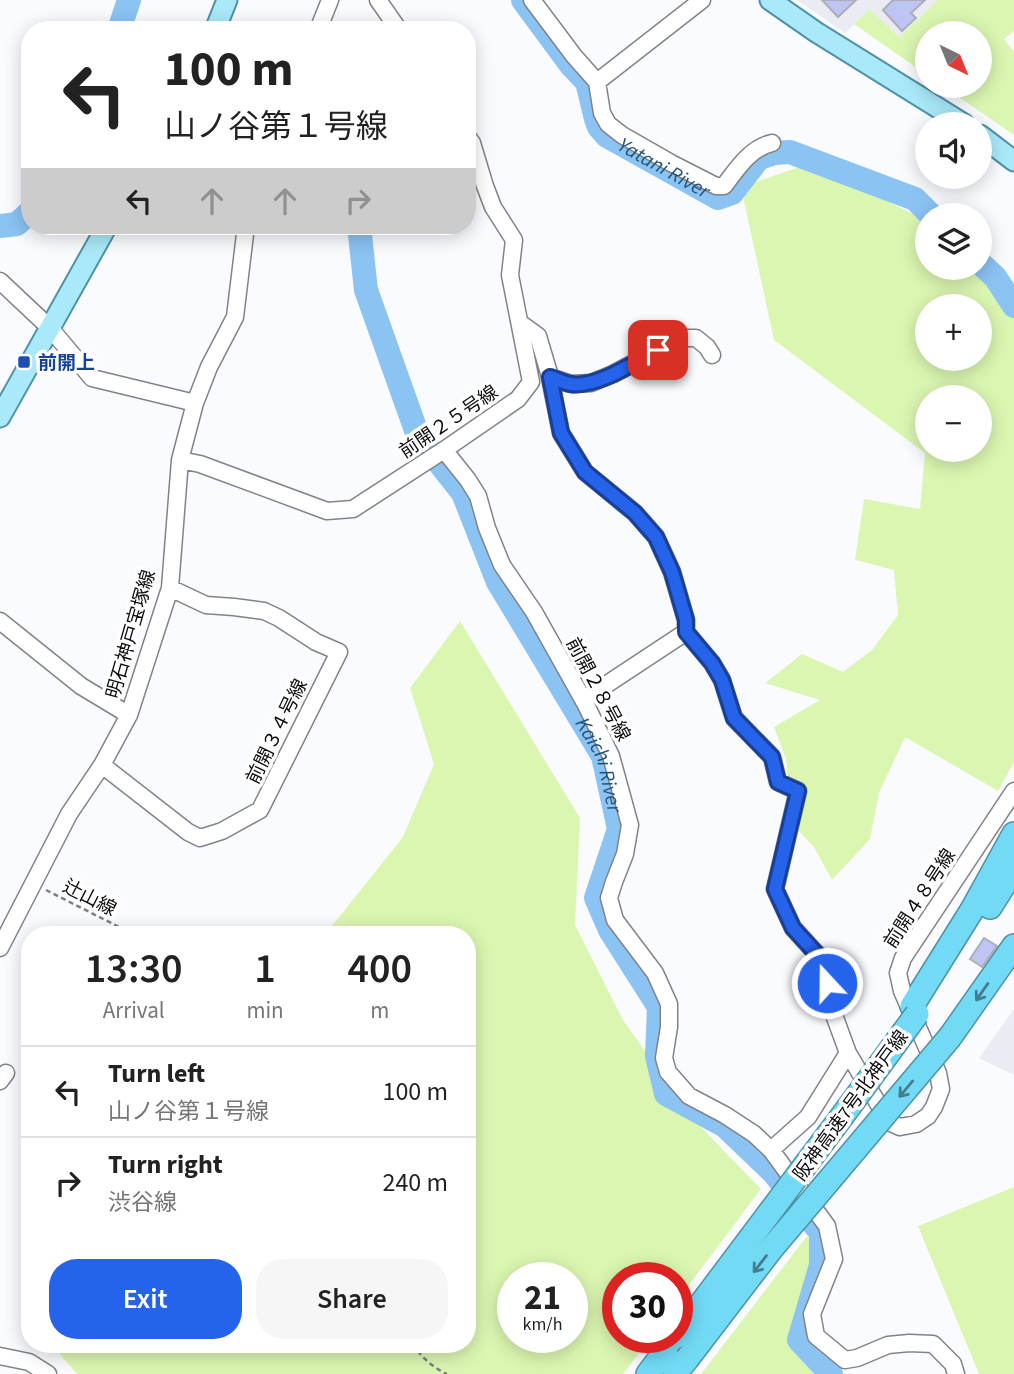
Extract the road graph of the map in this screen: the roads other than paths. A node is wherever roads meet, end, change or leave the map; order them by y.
1 (227, 0) edge
2 (330, 0) edge
3 (378, 0) edge
4 (532, 0) edge
5 (702, 0) edge
6 (769, 0) edge
7 (219, 21) edge
8 (322, 21) edge
9 (393, 21) edge
10 (597, 82) junction
11 (945, 112) edge
12 (772, 143) dead end
13 (992, 144) edge
14 (476, 155) edge
15 (1014, 161) edge
16 (102, 235) edge
17 (245, 235) edge
18 (0, 281) edge
19 (520, 323) junction
20 (50, 328) junction
21 (712, 355) dead end
22 (550, 377) junction
23 (195, 403) junction
24 (0, 417) edge
25 (443, 450) junction
26 (180, 460) junction
27 (170, 588) junction
28 (0, 621) edge
29 (686, 632) junction
30 (583, 700) junction
31 (129, 715) junction
32 (102, 765) junction
33 (1014, 791) edge
34 (1014, 834) edge
35 (1014, 869) edge
36 (0, 948) edge
37 (1010, 953) edge
38 (915, 1010) junction
39 (848, 1053) junction
40 (771, 1150) junction
41 (693, 1327) edge
42 (693, 1333) edge
43 (673, 1353) edge
44 (0, 1356) edge
45 (48, 1374) edge
46 (648, 1374) edge
47 (956, 1374) edge

1 - 7 main road
2 - 8 street
3 - 9 street
4 - 10 street
5 - 10 street
6 - 11 main road
10 - 12 street
13 - 15 main road
14 - 19 street, 前開２５号線
16 - 20 main road
17 - 23 street, 明石神戸宝塚線
18 - 20 street
19 - 22 street
19 - 25 street, 前開２５号線
20 - 23 street
20 - 24 main road
21 - 22 street
22 - 29 street
23 - 26 street, 明石神戸宝塚線
25 - 26 street, 前開２５号線
25 - 30 street, 前開２８号線
26 - 27 street, 明石神戸宝塚線
27 - 31 street, 明石神戸宝塚線
27 - 32 street, 前開３４号線
28 - 31 street
29 - 30 street
29 - 39 street
30 - 40 street, 前開２８号線
31 - 32 street, 明石神戸宝塚線
32 - 36 street, 明石神戸宝塚線
33 - 39 street, 前開４８号線
34 - 38 highway
35 - 38 highway, 阪神高速7号北神戸線
37 -> 42 highway, 阪神高速7号北神戸線, bridge
38 - 41 highway, 阪神高速7号北神戸線, bridge
39 - 40 street
40 - 47 street, 前開２８号線
43 - 46 highway, 阪神高速7号北神戸線
44 - 45 street

